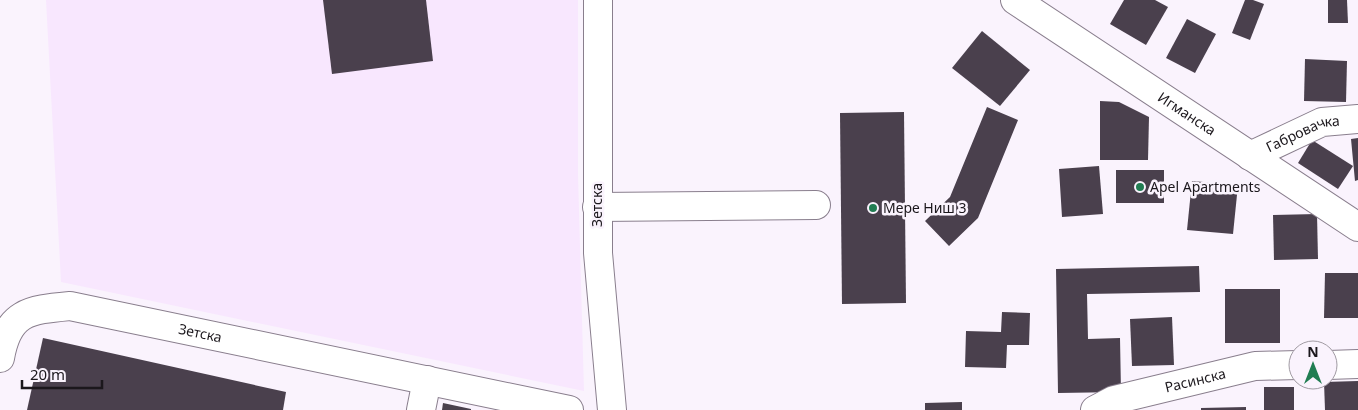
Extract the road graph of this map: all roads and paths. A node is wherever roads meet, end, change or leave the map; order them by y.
1 (598, 0) edge
2 (1015, 0) edge
3 (1358, 118) edge
4 (1250, 156) junction
5 (816, 205) dead end
6 (597, 207) junction
7 (1358, 227) edge
8 (0, 358) edge
9 (1358, 364) edge
10 (1288, 365) edge
11 (1338, 365) edge
12 (427, 380) junction
13 (420, 410) edge
14 (569, 410) edge
15 (612, 410) edge
16 (1095, 410) edge

1 - 6 street, Зетска
2 - 4 street, Игманска
3 - 4 street, Габровачка
4 - 7 street, Игманска
5 - 6 street
6 - 15 street, Зетска
8 - 12 street, Зетска
9 - 11 street
10 - 16 street, Расинска
12 - 13 street
12 - 14 street, Зетска

